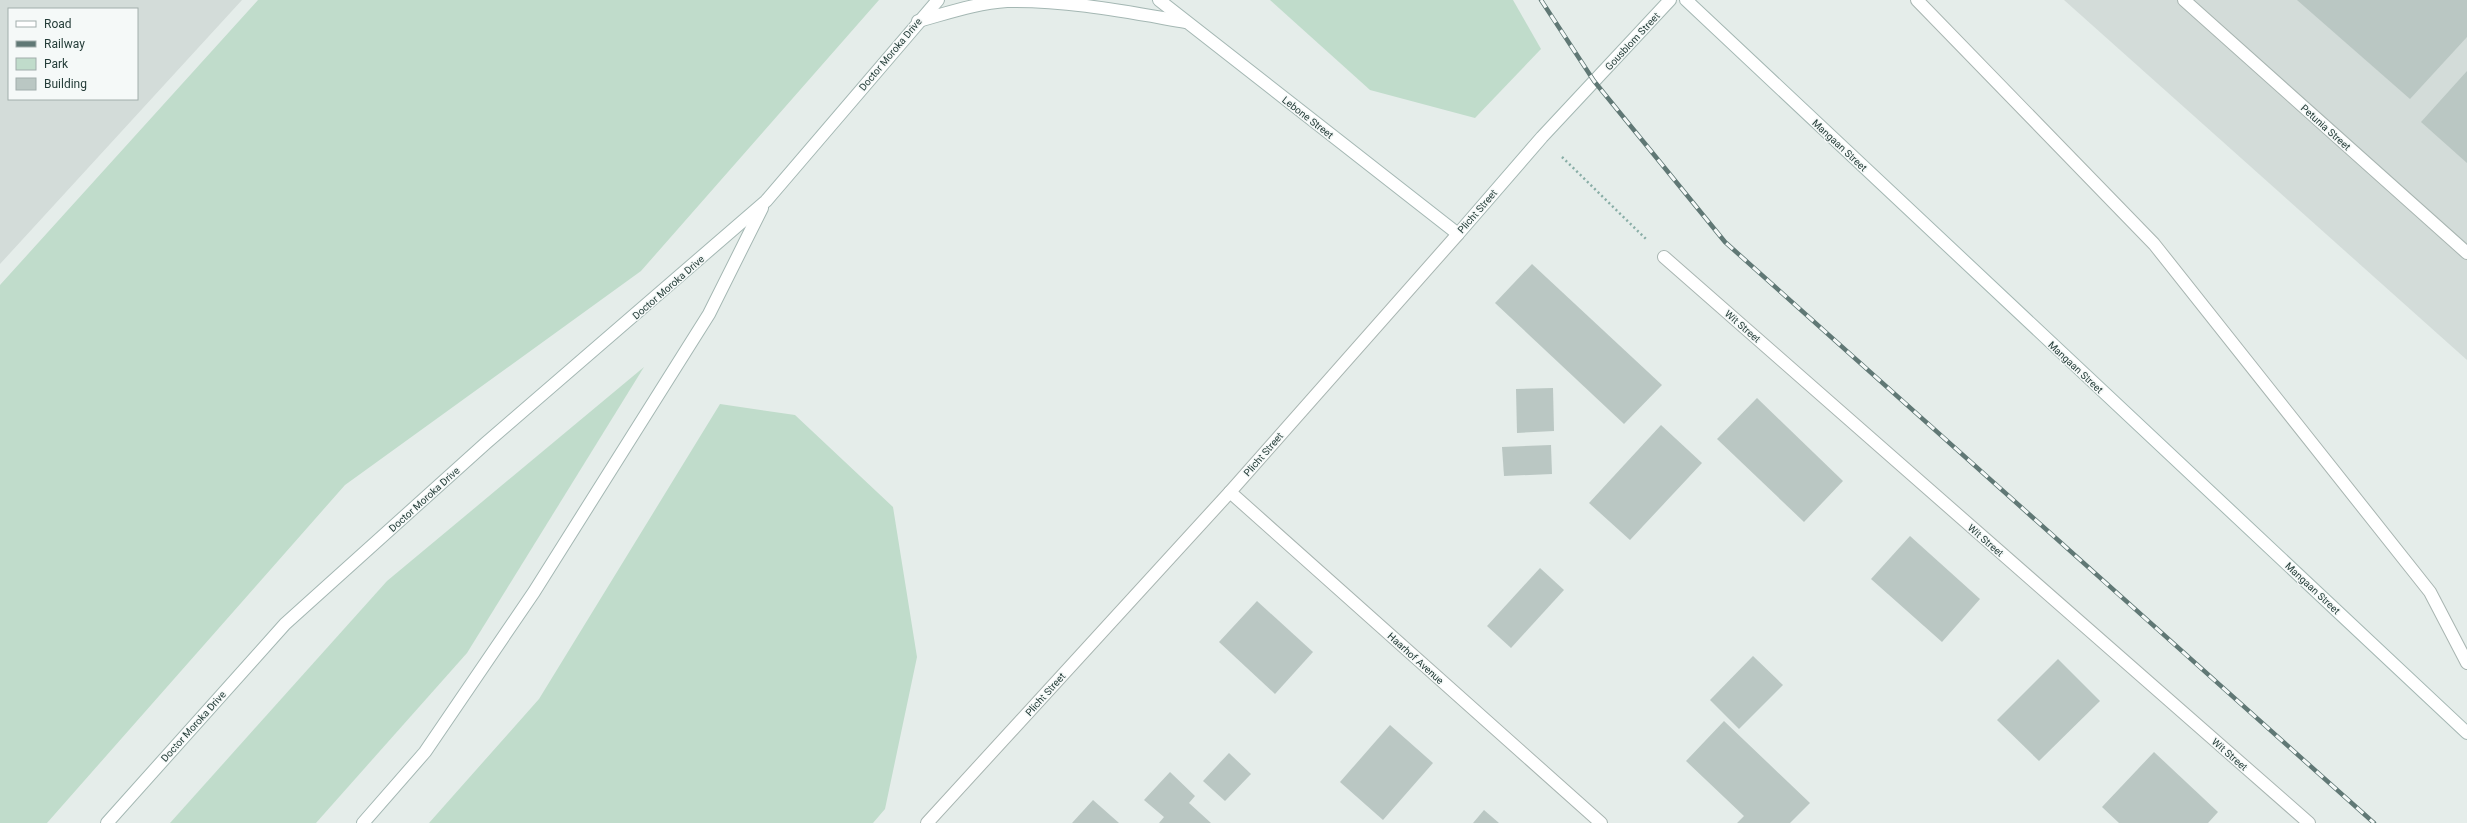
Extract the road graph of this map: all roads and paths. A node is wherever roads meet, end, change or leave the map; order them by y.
1 (938, 0) edge
2 (1159, 0) edge
3 (1670, 0) edge
4 (1686, 0) edge
5 (1917, 0) edge
6 (2184, 0) edge
7 (917, 22) junction
8 (1186, 22) junction
9 (1594, 81) joint
10 (1542, 137) junction
11 (766, 201) junction
12 (1458, 234) junction
13 (2467, 253) edge
14 (1664, 257) joint
15 (1230, 492) junction
16 (2467, 663) edge
17 (2467, 733) edge
18 (107, 823) edge
19 (363, 823) edge
20 (927, 823) edge
21 (1601, 823) edge
22 (2309, 823) edge

1 - 7 street, Doctor Moroka Drive
2 - 8 street, Lebone Street
3 - 9 street, Gousblom Street
4 - 17 street, Mangaan Street
5 - 16 street
6 - 13 street, Petunia Street
7 - 8 street
7 - 11 street, Doctor Moroka Drive
8 - 12 street, Lebone Street
9 - 10 street, Plicht Street
10 - 12 street, Plicht Street
10 - 14 path
11 - 18 street, Doctor Moroka Drive
11 - 19 street, Doctor Moroka Drive
12 - 15 street, Plicht Street
14 - 22 street, Wit Street
15 - 20 street, Plicht Street
15 - 21 street, Haarhof Avenue

